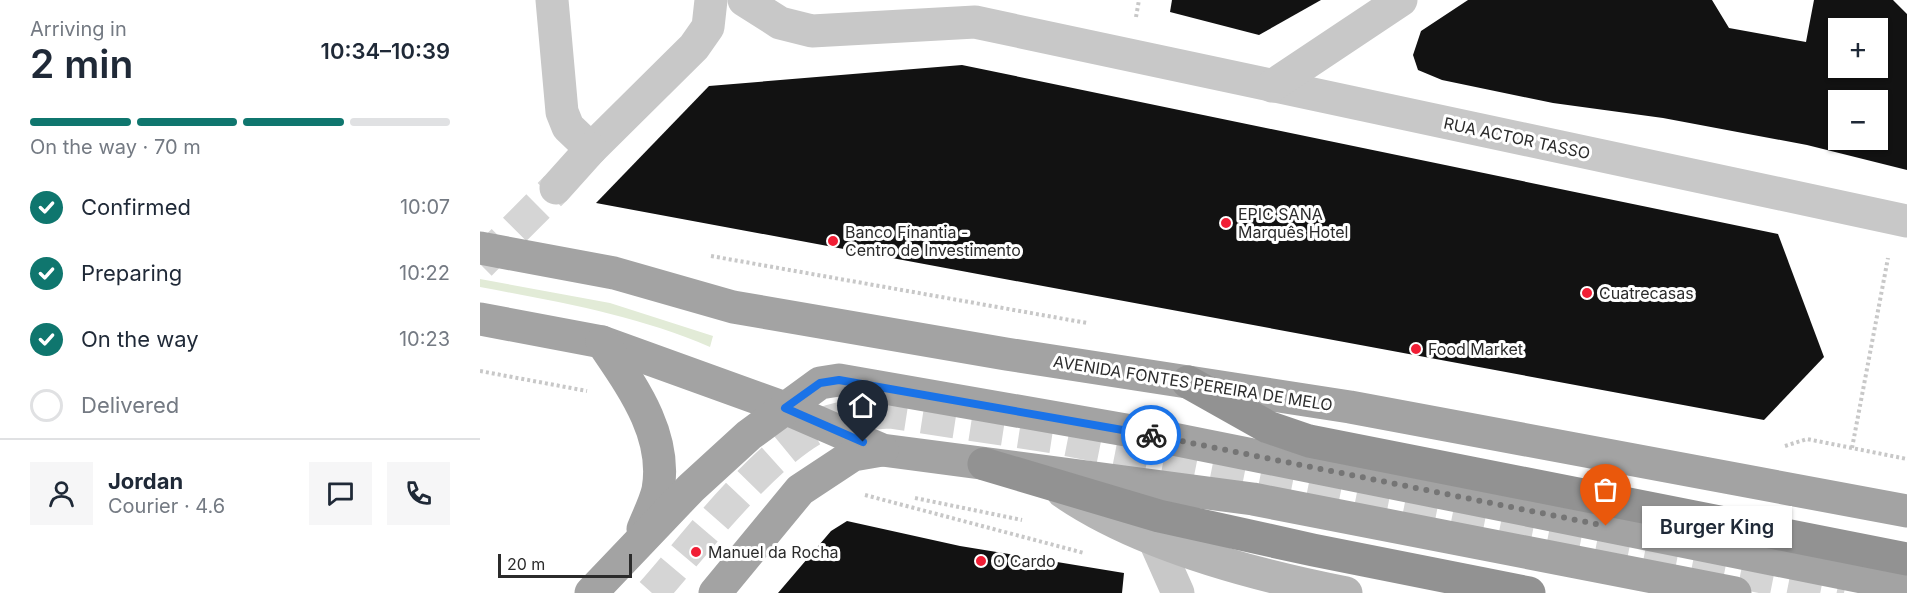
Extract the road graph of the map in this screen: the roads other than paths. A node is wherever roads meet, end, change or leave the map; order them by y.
1 (552, 0) edge
2 (711, 0) edge
3 (1401, 0) edge
4 (756, 3) edge
5 (964, 11) edge
6 (694, 48) junction
7 (1272, 86) junction
8 (591, 149) junction
9 (556, 188) tunnel mouth
10 (1901, 220) edge
11 (480, 248) edge
12 (480, 319) edge
13 (602, 342) junction
14 (1188, 382) junction
15 (785, 408) junction
16 (882, 450) junction
17 (984, 464) junction
18 (1057, 487) junction
19 (1907, 511) edge
20 (639, 539) junction
21 (1154, 539) junction
22 (1907, 559) edge
23 (1907, 586) edge
24 (591, 593) edge
25 (715, 593) edge
26 (1178, 593) edge
27 (1346, 593) edge
28 (1529, 593) edge
29 (1735, 593) edge

1 - 8 street
2 - 6 street
3 - 7 street
4 - 5 street, RUA ACTOR TASSO
4 - 6 street
5 - 7 street, RUA ACTOR TASSO
6 - 8 street
7 - 10 street, RUA ACTOR TASSO
8 - 9 street
11 - 14 main road, AVENIDA FONTES PEREIRA DE MELO
12 - 13 main road
13 - 15 main road
13 - 20 main road
14 - 19 main road, AVENIDA FONTES PEREIRA DE MELO
14 - 22 highway
15 - 16 main road
15 - 20 main road
15 - 23 main road
16 - 17 main road
16 - 25 main road
17 - 18 highway
17 - 29 main road
18 - 21 street
18 - 28 highway
20 - 24 main road
21 - 26 street
21 - 27 street

